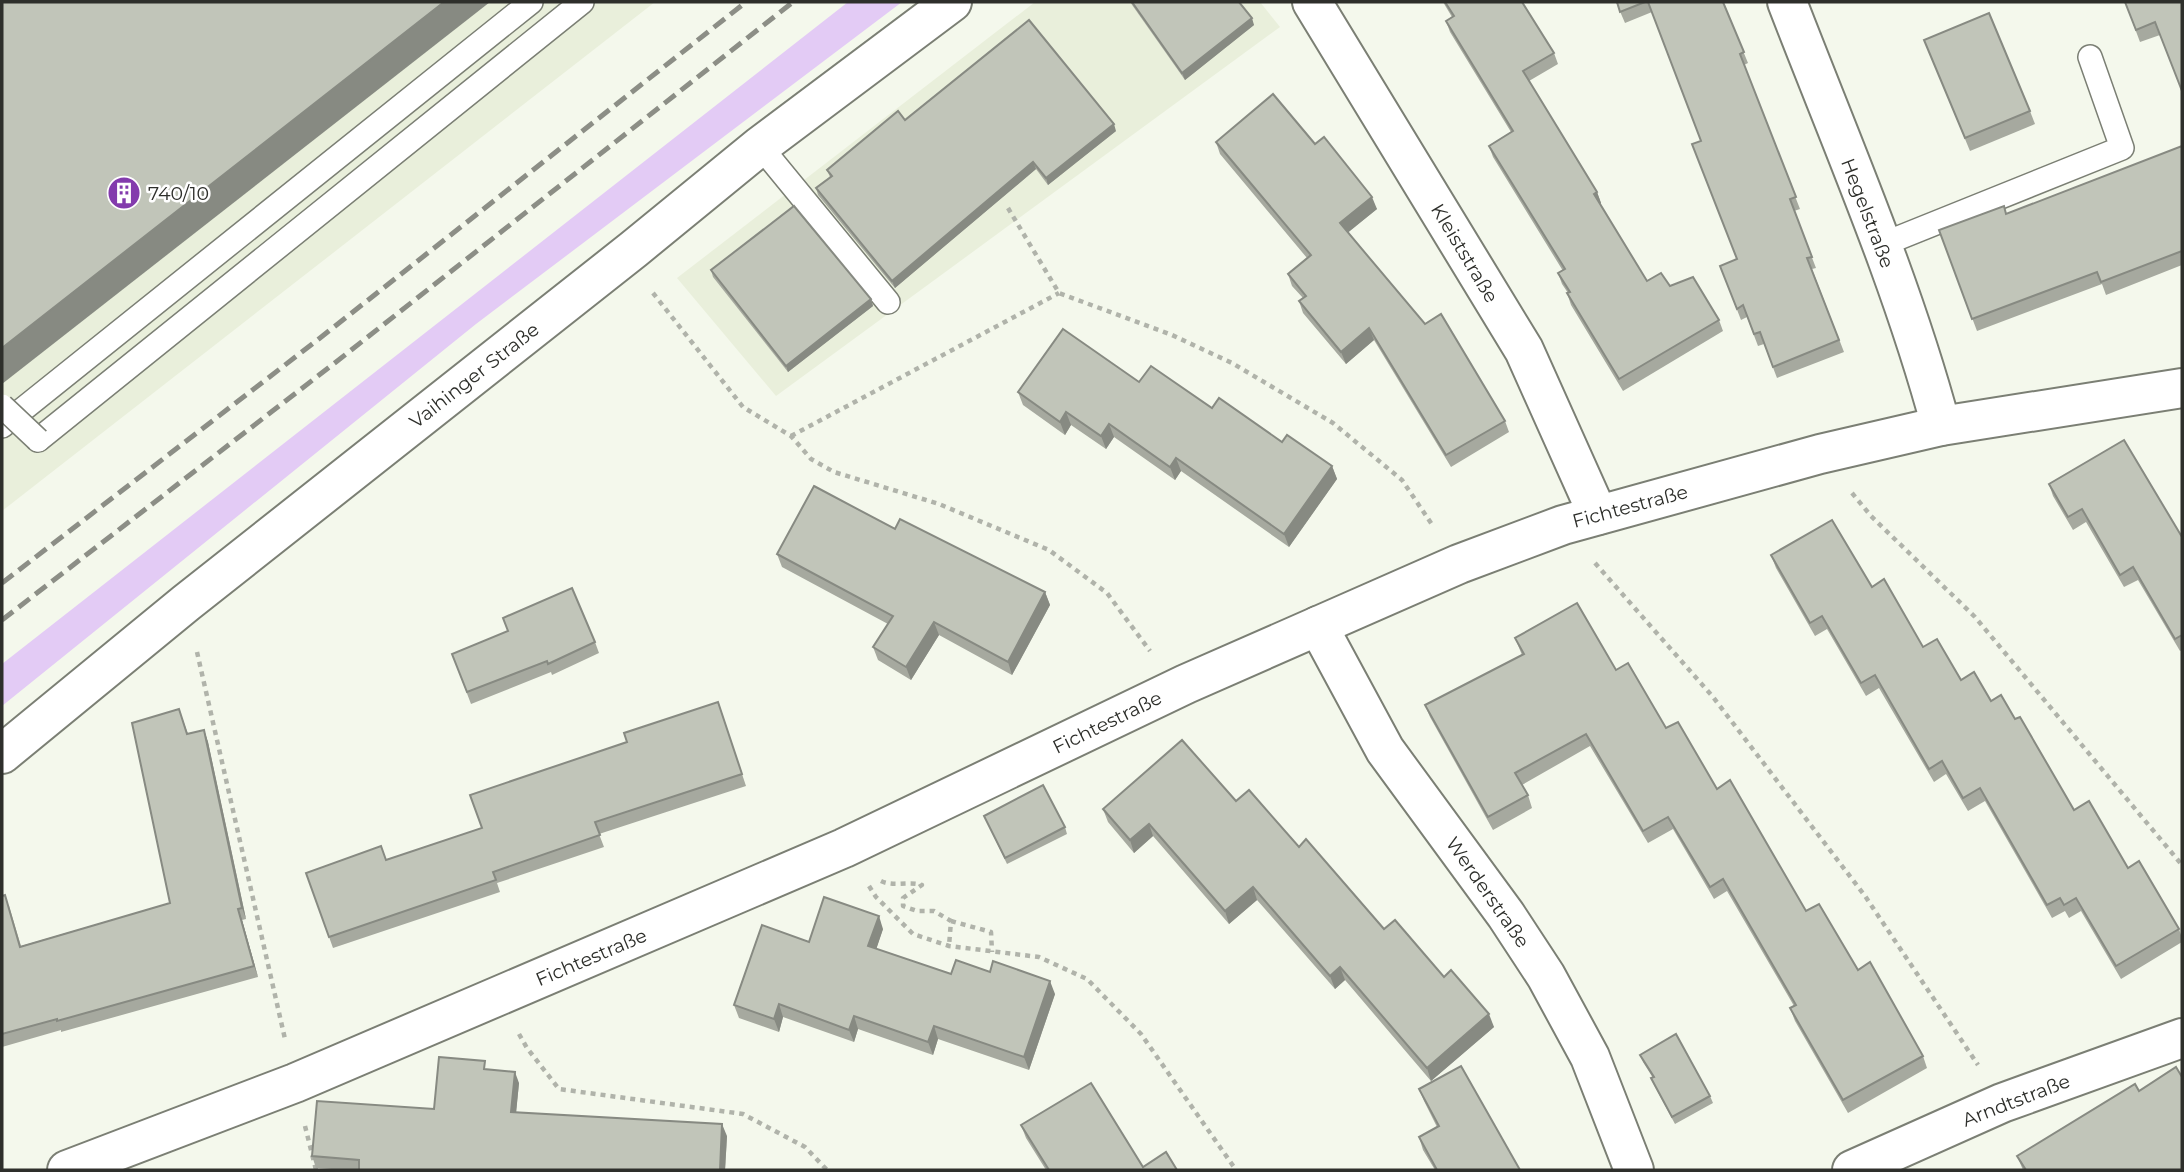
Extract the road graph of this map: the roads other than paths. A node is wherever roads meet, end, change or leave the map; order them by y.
1 (530, 2) edge
2 (582, 2) edge
3 (952, 2) edge
4 (1312, 2) edge
5 (1787, 2) edge
6 (2090, 57) dead end
7 (760, 146) junction
8 (1881, 245) junction
9 (888, 302) dead end
10 (2182, 388) edge
11 (2, 406) edge
12 (2, 426) edge
13 (1941, 426) junction
14 (1598, 515) junction
15 (1318, 626) junction
16 (2, 754) edge
17 (2182, 1038) edge
18 (67, 1170) edge
19 (1634, 1170) edge
20 (1852, 1170) edge

1 - 12 lane
2 - 11 lane, bridge
3 - 7 street, Vaihinger Straße
4 - 14 street, Kleiststraße
5 - 8 street, Hegelstraße
6 - 8 lane
7 - 9 lane
7 - 16 street, Vaihinger Straße
8 - 13 street, Hegelstraße
10 - 13 street, Fichtestraße
13 - 14 street, Fichtestraße
14 - 15 street, Fichtestraße
15 - 18 street, Fichtestraße
15 - 19 street, Werderstraße
17 - 20 street, Arndtstraße

